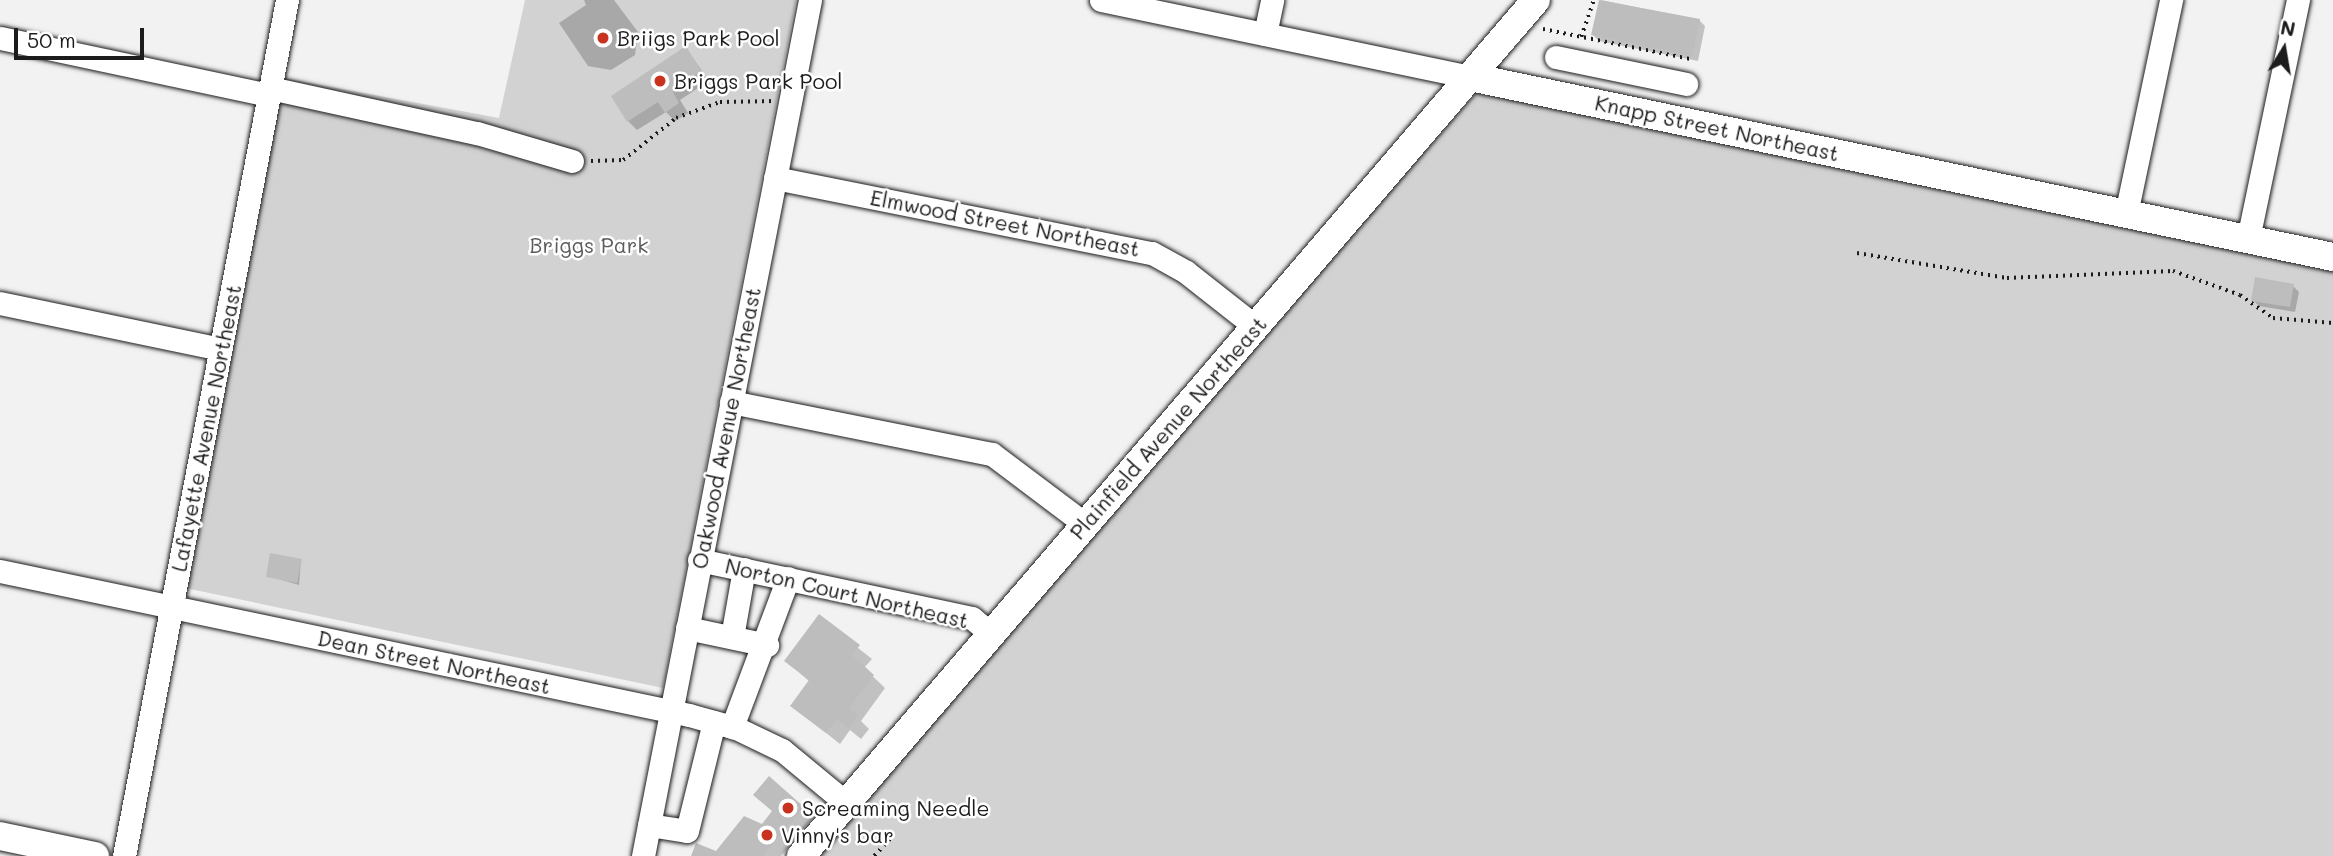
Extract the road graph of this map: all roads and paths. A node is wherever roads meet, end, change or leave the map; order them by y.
1 (287, 0) edge
2 (810, 0) edge
3 (1272, 0) edge
4 (1536, 0) edge
5 (1594, 0) edge
6 (2171, 0) edge
7 (2298, 0) edge
8 (1116, 1) edge
9 (1543, 29) dead end
10 (1265, 34) junction
11 (1581, 37) junction
12 (0, 38) edge
13 (1556, 57) dead end
14 (1691, 59) dead end
15 (1607, 68) junction
16 (1651, 76) junction
17 (1470, 77) junction
18 (1686, 84) dead end
19 (269, 91) junction
20 (775, 100) dead end
21 (1600, 103) junction
22 (1643, 112) junction
23 (572, 161) joint
24 (775, 178) junction
25 (2126, 214) junction
26 (2248, 239) junction
27 (1857, 253) dead end
28 (2333, 257) edge
29 (0, 303) edge
30 (2333, 323) edge
31 (1256, 327) junction
32 (220, 349) junction
33 (732, 402) junction
34 (1085, 524) junction
35 (699, 560) junction
36 (744, 569) junction
37 (0, 571) edge
38 (788, 578) junction
39 (173, 607) junction
40 (687, 628) junction
41 (990, 633) junction
42 (732, 637) junction
43 (766, 645) junction
44 (671, 711) junction
45 (723, 724) junction
46 (846, 803) junction
47 (649, 825) junction
48 (0, 836) edge
49 (891, 838) dead end
50 (95, 856) edge
51 (124, 856) edge
52 (643, 856) edge
53 (801, 856) edge
54 (874, 856) edge

1 - 19 street, Lafayette Avenue Northeast
2 - 24 street, Oakwood Avenue Northeast
3 - 10 street
4 - 17 main road, Plainfield Avenue Northeast
5 - 11 path
6 - 25 street
7 - 26 street
8 - 10 street, Knapp Street Northeast
9 - 11 path
10 - 17 street, Knapp Street Northeast
11 - 14 path
12 - 19 street
13 - 15 street
15 - 16 street
15 - 21 street
16 - 18 street
16 - 22 street
17 - 21 main road, Knapp Street Northeast
17 - 31 main road, Plainfield Avenue Northeast
19 - 23 street
19 - 32 street, Lafayette Avenue Northeast
20 - 23 path
21 - 22 main road, Knapp Street Northeast
22 - 25 main road, Knapp Street Northeast
24 - 31 street, Elmwood Street Northeast
24 - 33 street, Oakwood Avenue Northeast
25 - 26 main road, Knapp Street Northeast
26 - 28 main road, Knapp Street Northeast
27 - 30 path
29 - 32 street
31 - 34 main road, Plainfield Avenue Northeast
32 - 39 street, Lafayette Avenue Northeast
33 - 34 street
33 - 35 street, Oakwood Avenue Northeast
34 - 41 main road, Plainfield Avenue Northeast
35 - 36 street, Norton Court Northeast
35 - 40 street, Oakwood Avenue Northeast
36 - 38 street, Norton Court Northeast
36 - 42 street
37 - 39 street, Dean Street Northeast
38 - 41 street, Norton Court Northeast
38 - 43 street
39 - 44 street, Dean Street Northeast
39 - 51 street, Lafayette Avenue Northeast
40 - 42 street
40 - 44 street, Oakwood Avenue Northeast
41 - 46 main road, Plainfield Avenue Northeast
42 - 43 street
43 - 45 street
44 - 45 street, Dean Street Northeast
44 - 47 street, Oakwood Avenue Northeast
45 - 46 street, Dean Street Northeast
45 - 47 street
46 - 53 main road, Plainfield Avenue Northeast
47 - 52 street, Oakwood Avenue Northeast
48 - 50 main road
49 - 54 path

